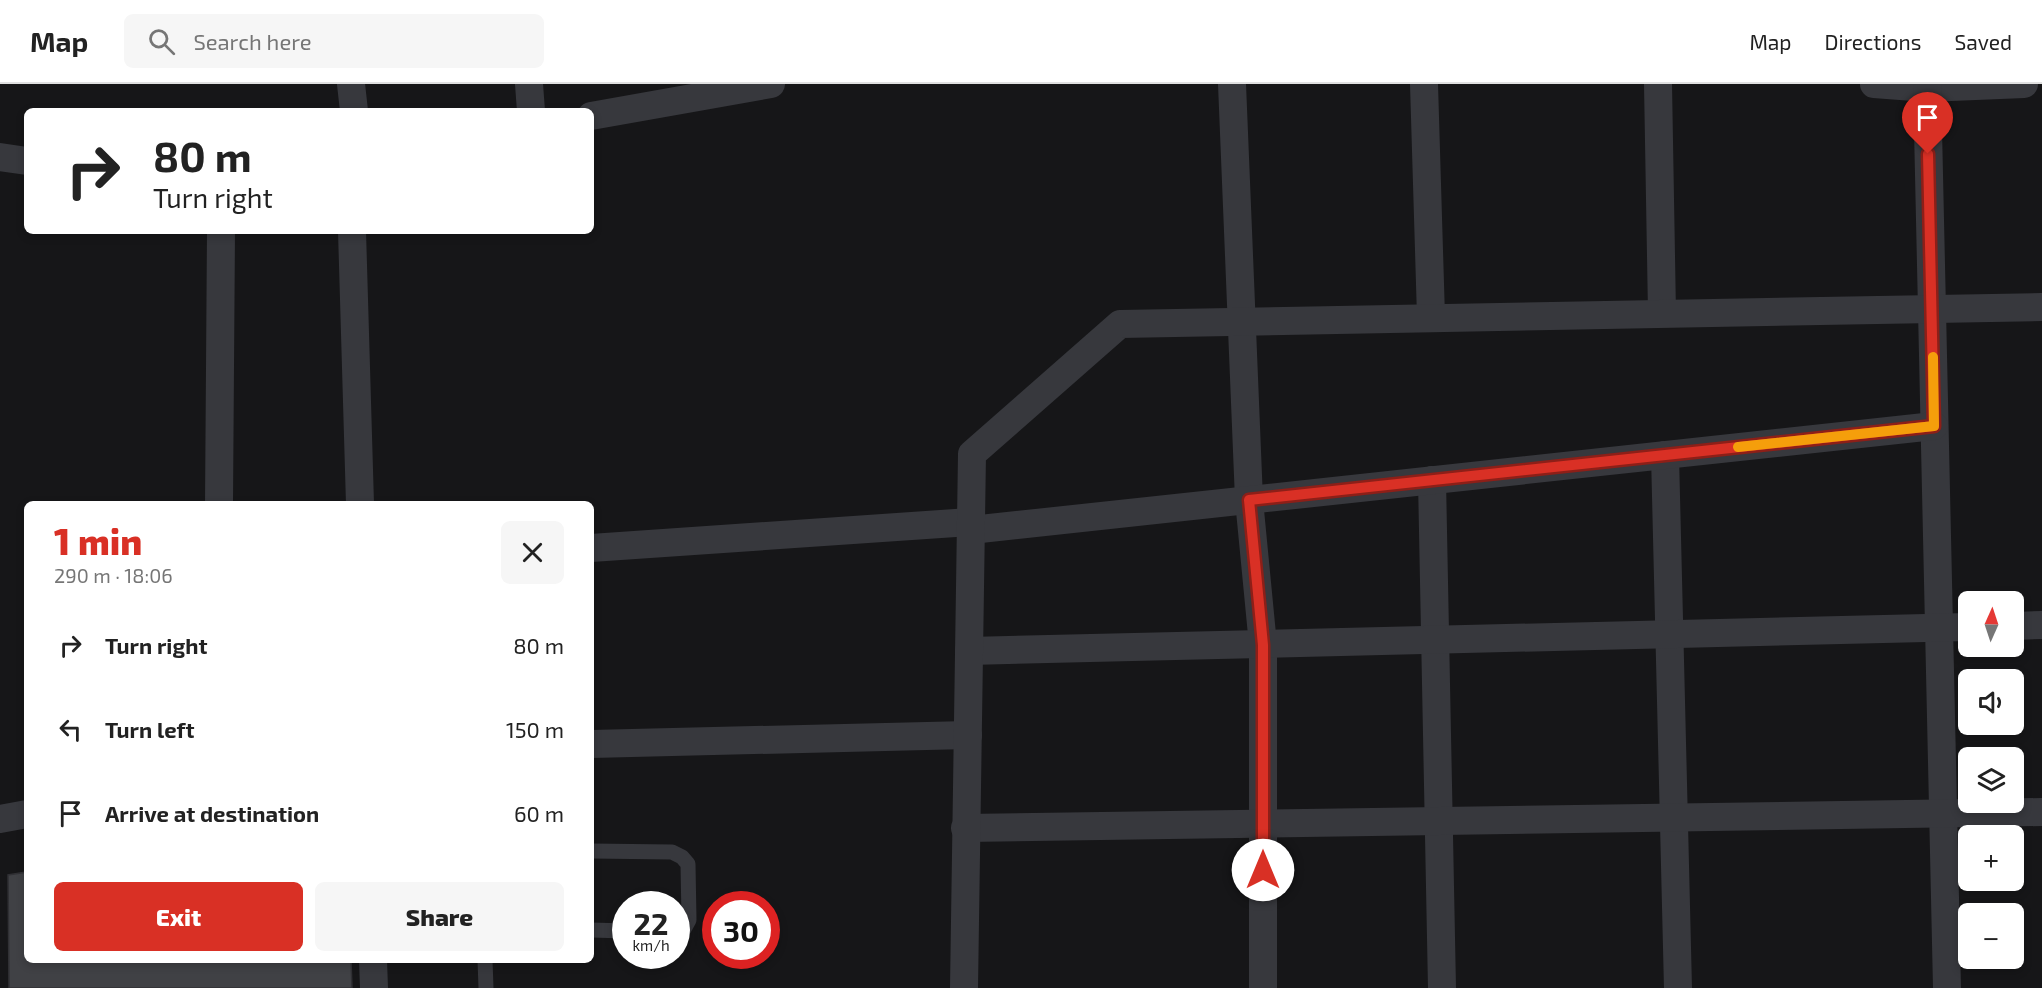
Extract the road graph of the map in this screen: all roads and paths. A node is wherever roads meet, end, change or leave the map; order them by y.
1 (351, 84) edge
2 (529, 84) edge
3 (771, 84) edge
4 (1232, 84) edge
5 (1424, 84) edge
6 (1658, 84) edge
7 (1874, 84) edge
8 (2024, 84) edge
9 (1927, 86) edge
10 (718, 89) edge
11 (354, 108) edge
12 (531, 108) edge
13 (594, 115) edge
14 (0, 157) edge
15 (24, 161) edge
16 (221, 234) edge
17 (352, 234) edge
18 (2042, 307) edge
19 (1932, 309) junction
20 (1662, 313) junction
21 (1431, 317) junction
22 (1242, 321) junction
23 (1934, 426) junction
24 (1665, 455) junction
25 (1432, 480) junction
26 (1249, 500) junction
27 (219, 501) edge
28 (360, 501) edge
29 (970, 526) junction
30 (594, 548) edge
31 (2042, 625) edge
32 (2024, 626) edge
33 (1958, 627) edge
34 (1939, 628) junction
35 (1670, 634) junction
36 (1435, 640) junction
37 (1263, 645) junction
38 (969, 651) junction
39 (968, 735) junction
40 (594, 744) edge
41 (2042, 812) edge
42 (1943, 813) junction
43 (24, 815) edge
44 (1674, 817) junction
45 (0, 819) edge
46 (1438, 820) junction
47 (1263, 822) junction
48 (965, 828) junction
49 (594, 850) edge
50 (688, 891) edge
51 (594, 930) edge
52 (612, 931) edge
53 (373, 963) edge
54 (485, 963) edge
55 (374, 988) edge
56 (486, 988) edge
57 (964, 988) edge
58 (1263, 988) edge
59 (1442, 988) edge
60 (1678, 988) edge
61 (1947, 988) edge

1 - 11 street
2 - 12 street
3 - 10 street
4 - 22 street
5 - 21 street
6 - 20 street
7 - 9 street
8 - 9 street
9 - 19 street
10 - 13 street
14 - 15 street
16 - 27 street
17 - 28 street
18 - 19 street
19 - 20 street
19 - 23 street
20 - 21 street
21 - 22 street
22 - 26 street
22 - 29 street
23 - 24 street
23 - 34 street
24 - 25 street
24 - 35 street
25 - 26 street
25 - 36 street
26 - 29 street
26 - 37 street
29 - 30 street
29 - 38 street
31 - 32 street
33 - 34 street
34 - 35 street
34 - 42 street
35 - 36 street
35 - 44 street
36 - 37 street
36 - 46 street
37 - 38 street
37 - 47 street
38 - 39 street
39 - 40 street
39 - 48 street
41 - 42 street
42 - 44 street
42 - 61 street
43 - 45 street
44 - 46 street
44 - 60 street
46 - 47 street
46 - 59 street
47 - 48 street
47 - 58 street
48 - 57 street
49 - 50 lane
51 - 52 lane
53 - 55 street
54 - 56 lane

